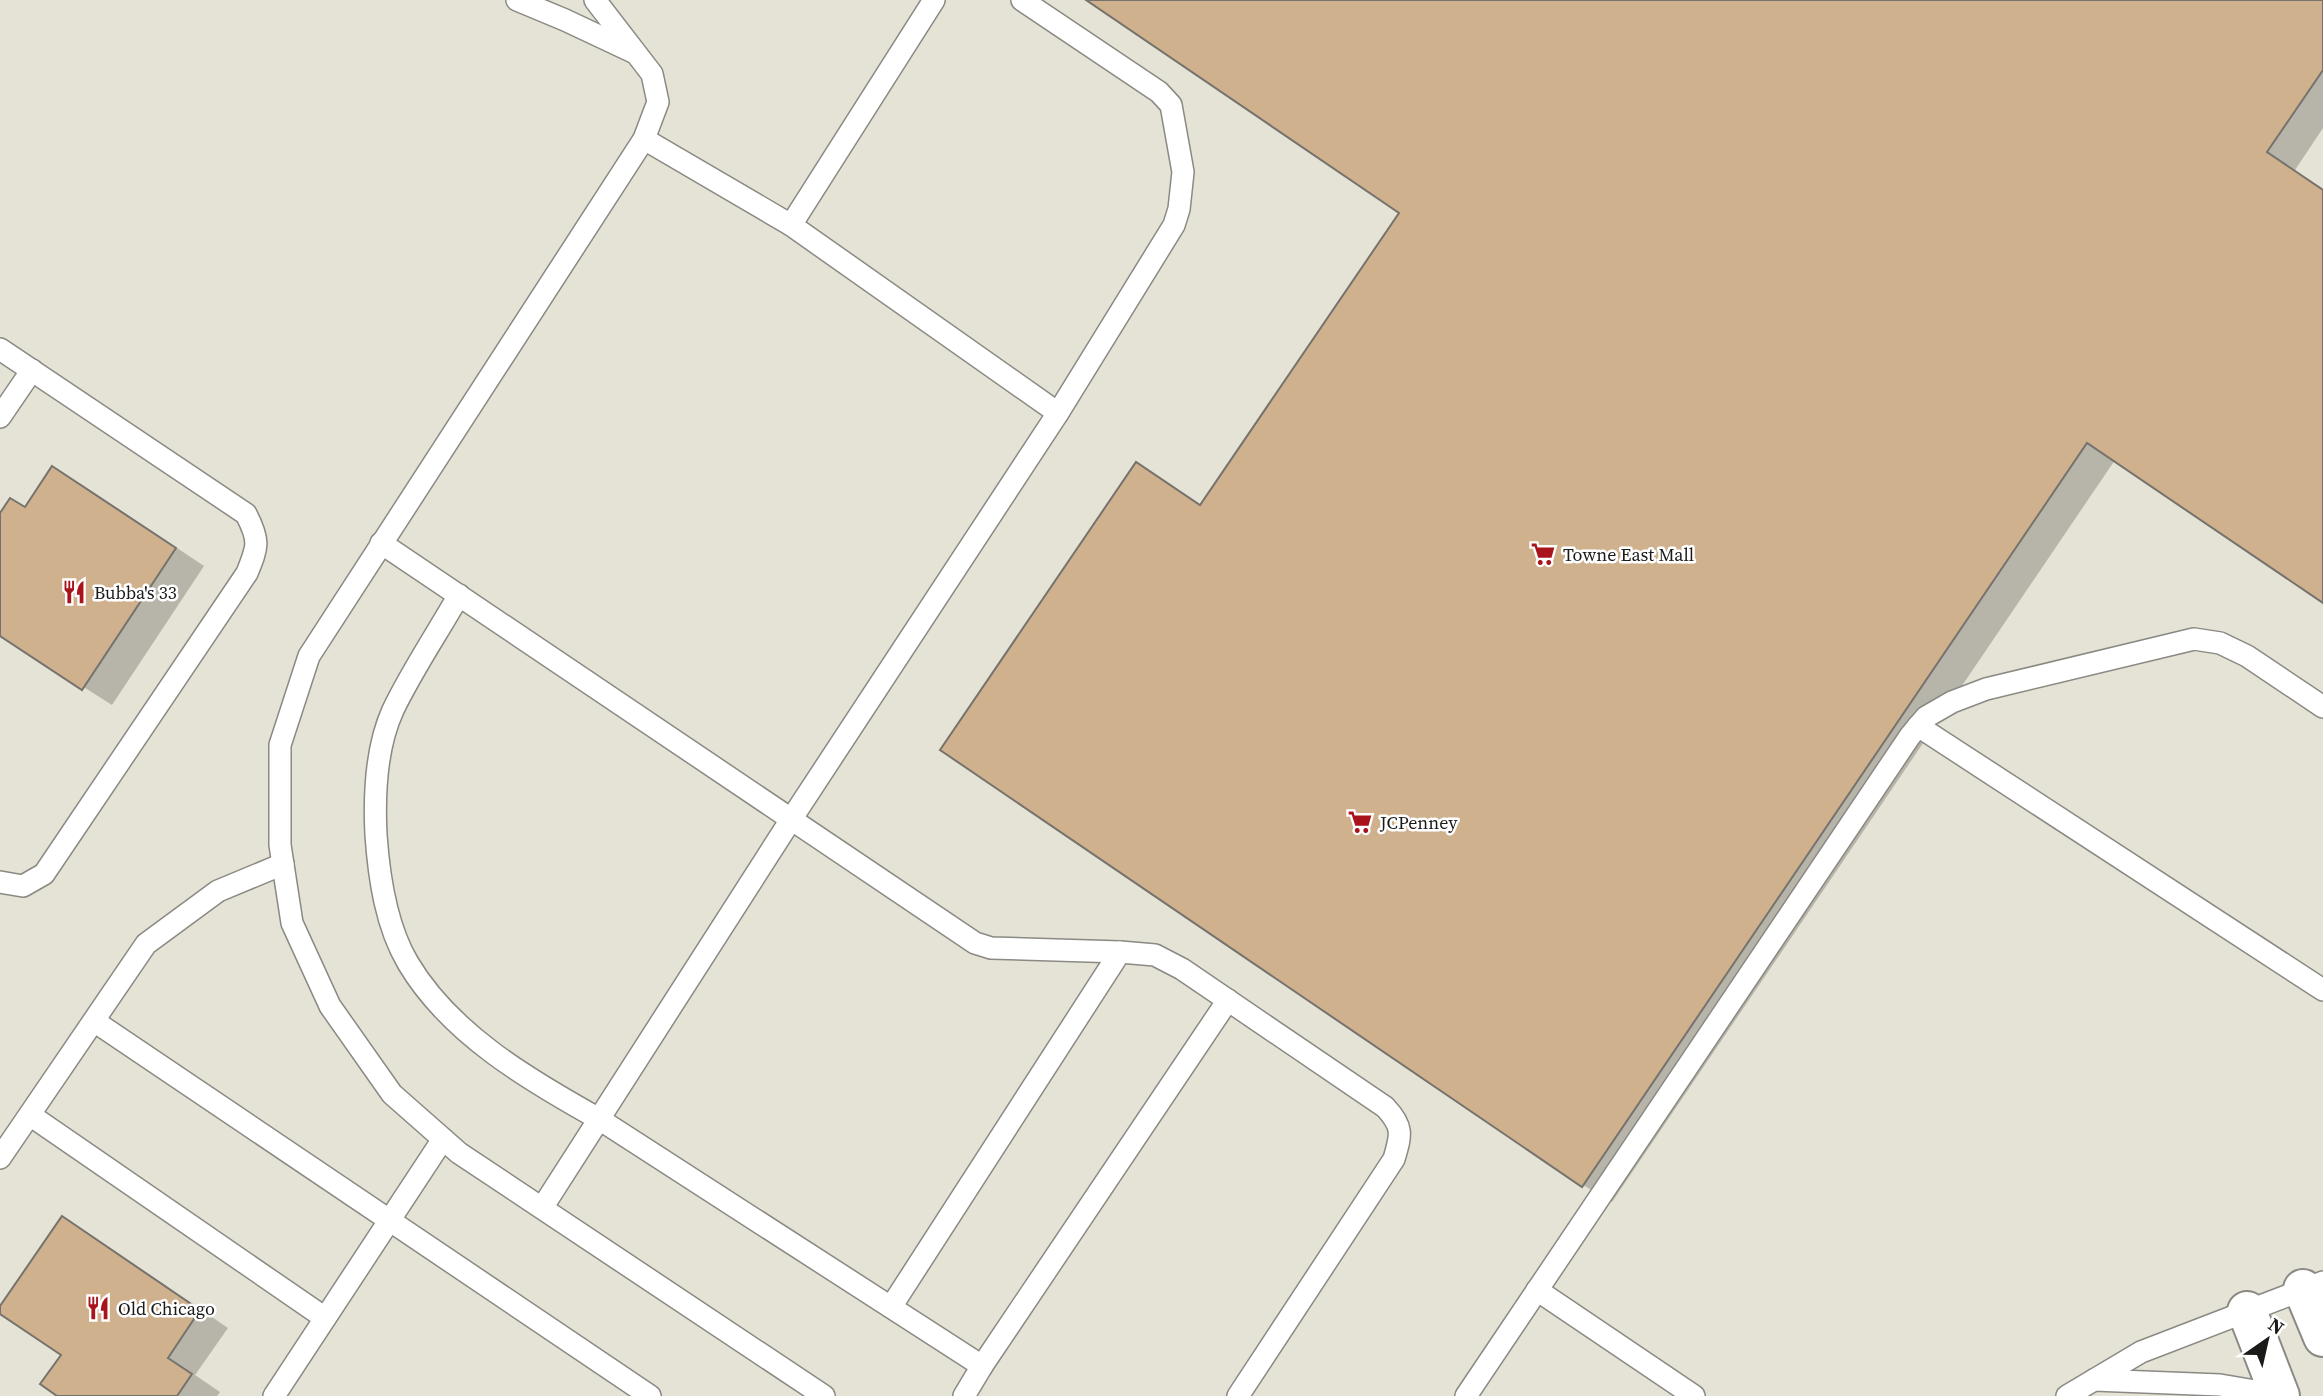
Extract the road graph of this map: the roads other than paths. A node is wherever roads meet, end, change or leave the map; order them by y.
1 (517, 0) edge
2 (595, 0) edge
3 (934, 0) edge
4 (1021, 0) edge
5 (637, 54) junction
6 (644, 139) junction
7 (791, 225) junction
8 (0, 349) edge
9 (32, 370) junction
10 (1058, 413) junction
11 (0, 417) edge
12 (381, 543) junction
13 (459, 595) junction
14 (2323, 707) edge
15 (1919, 726) junction
16 (792, 818) junction
17 (283, 864) junction
18 (0, 882) edge
19 (1120, 951) junction
20 (2323, 990) edge
21 (1228, 1000) junction
22 (94, 1021) junction
23 (30, 1115) junction
24 (599, 1119) junction
25 (443, 1139) junction
26 (0, 1158) edge
27 (542, 1208) junction
28 (390, 1219) junction
29 (2313, 1286) edge
30 (1537, 1290) junction
31 (891, 1307) junction
32 (2247, 1311) junction
33 (325, 1318) junction
34 (2323, 1338) edge
35 (982, 1366) junction
36 (2094, 1380) junction
37 (274, 1396) edge
38 (650, 1396) edge
39 (824, 1396) edge
40 (964, 1396) edge
41 (1238, 1396) edge
42 (1466, 1396) edge
43 (1694, 1396) edge
44 (2067, 1396) edge
45 (2279, 1396) edge

1 - 5 lane
2 - 5 lane
3 - 7 lane
4 - 10 lane
5 - 6 lane
6 - 7 lane
6 - 12 lane
7 - 10 lane
8 - 9 lane
9 - 11 lane
9 - 18 lane
10 - 16 lane
12 - 13 lane
12 - 17 lane
13 - 16 lane
13 - 24 lane
14 - 15 lane
15 - 20 lane
15 - 30 lane
16 - 19 lane
16 - 24 lane
17 - 22 lane
17 - 25 lane
19 - 21 lane
19 - 31 lane
21 - 35 lane
21 - 41 lane
22 - 23 lane
22 - 28 lane
23 - 26 lane
23 - 33 lane
24 - 27 lane
24 - 31 lane
25 - 27 lane
25 - 28 lane
27 - 39 lane
28 - 33 lane
28 - 38 lane
29 - 32 lane
29 - 34 main road
30 - 42 lane
30 - 43 lane
31 - 35 lane
32 - 36 lane
32 - 45 main road
33 - 37 lane
35 - 40 lane
36 - 44 lane
36 - 45 lane

